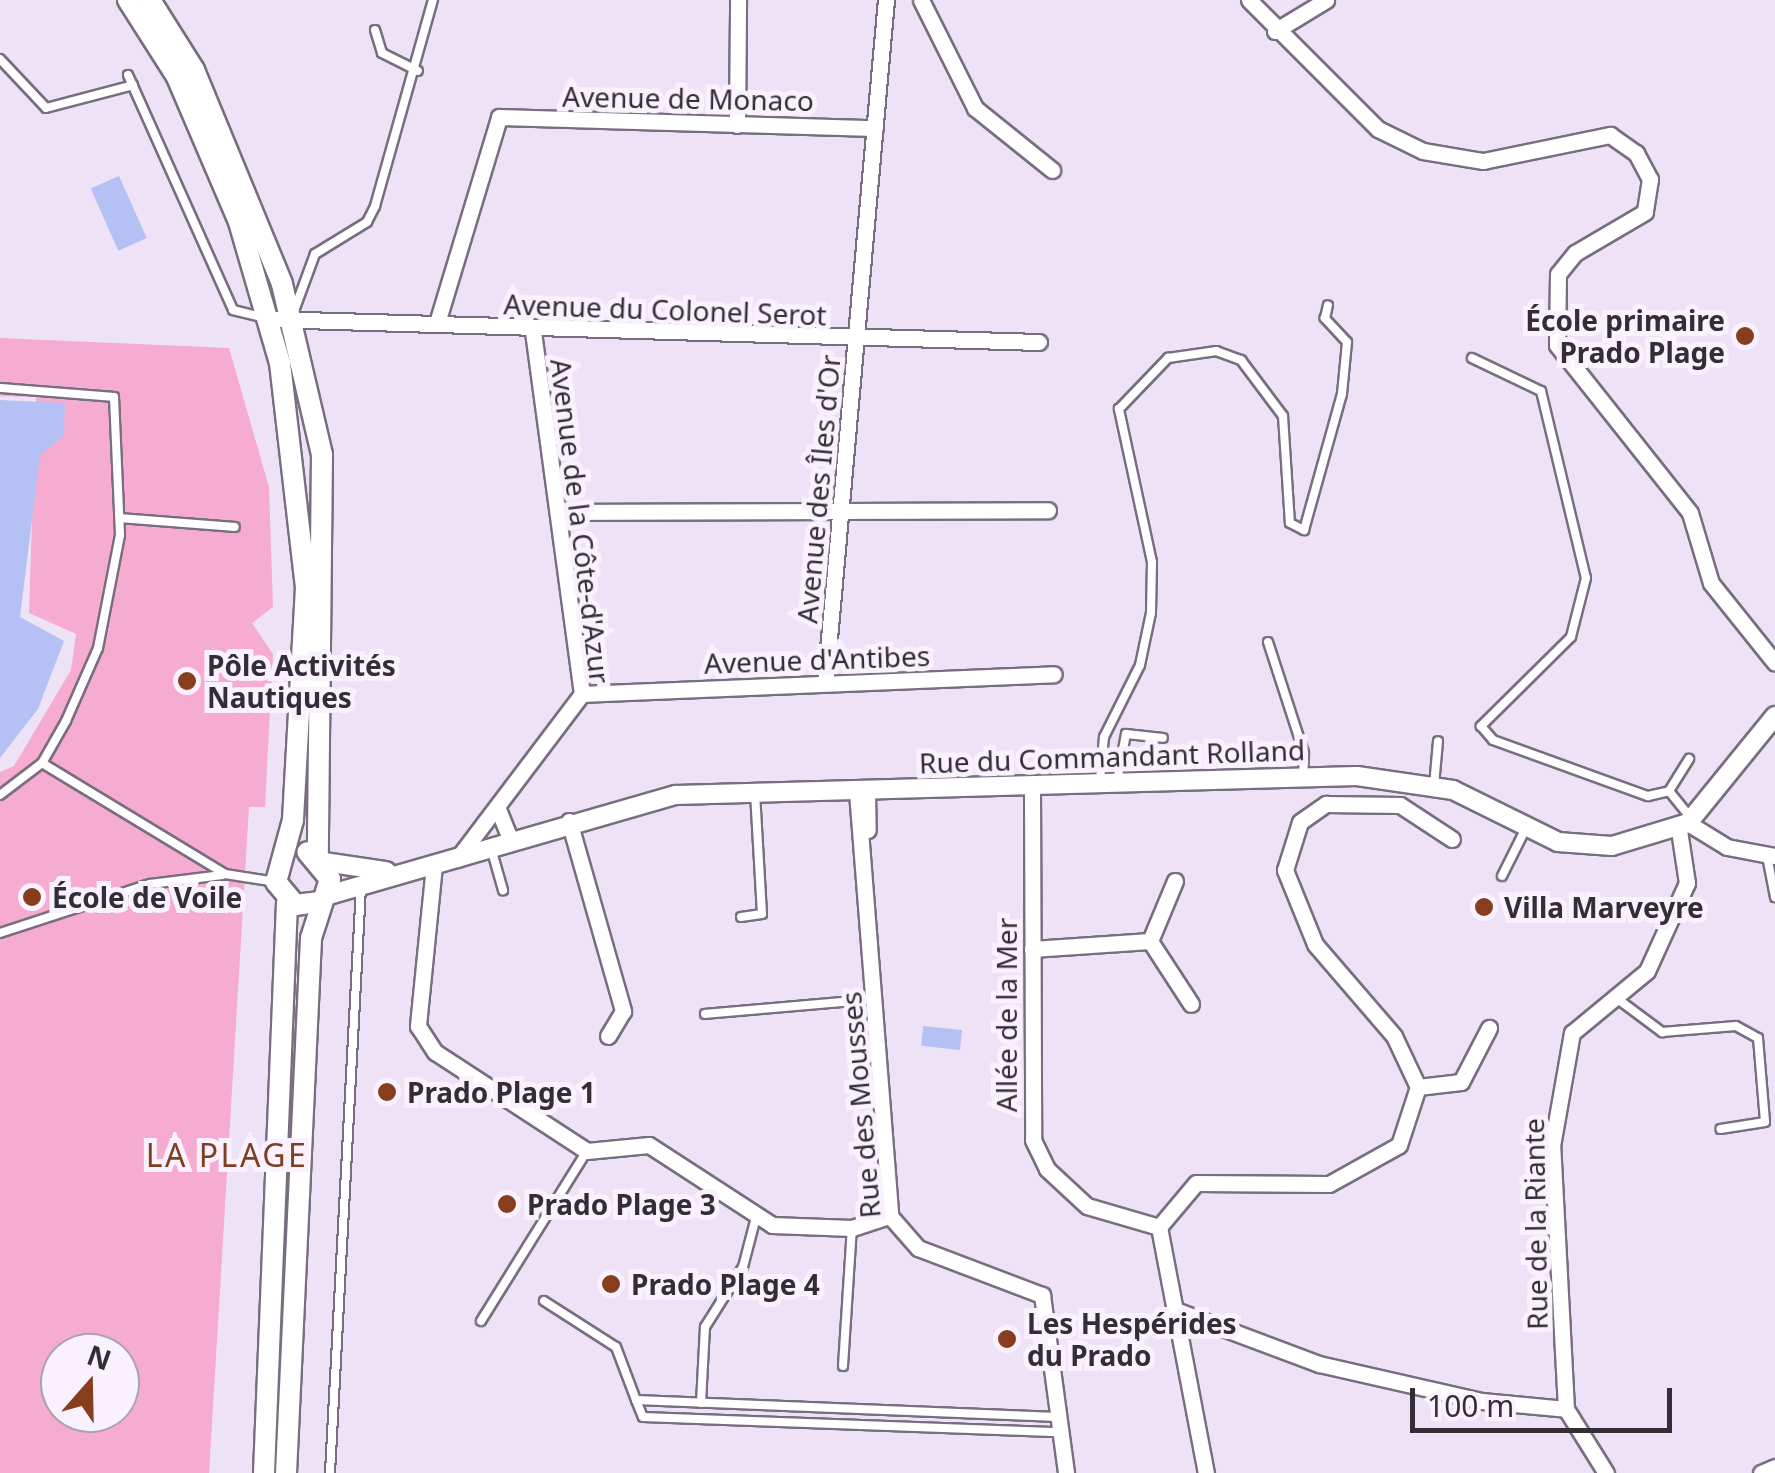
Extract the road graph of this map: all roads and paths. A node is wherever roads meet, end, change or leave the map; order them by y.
1 (128, 0) edge
2 (150, 0) edge
3 (433, 0) edge
4 (738, 0) edge
5 (886, 0) edge
6 (921, 0) edge
7 (1249, 0) edge
8 (1326, 0) edge
9 (375, 30) dead end
10 (1276, 31) junction
11 (0, 59) edge
12 (418, 71) junction
13 (128, 74) dead end
14 (133, 86) junction
15 (737, 125) junction
16 (875, 128) junction
17 (1052, 170) dead end
18 (1328, 305) dead end
19 (280, 316) junction
20 (437, 323) junction
21 (532, 334) junction
22 (857, 339) junction
23 (1039, 342) dead end
24 (1472, 358) dead end
25 (0, 388) edge
26 (1048, 510) dead end
27 (844, 511) junction
28 (559, 512) junction
29 (120, 518) junction
30 (235, 527) dead end
31 (1268, 642) dead end
32 (1775, 663) edge
33 (1054, 674) dead end
34 (825, 683) junction
35 (582, 694) junction
36 (1775, 716) edge
37 (1163, 738) dead end
38 (1438, 741) dead end
39 (1689, 759) dead end
40 (42, 763) junction
41 (1302, 778) junction
42 (1108, 786) junction
43 (1434, 786) junction
44 (1032, 788) junction
45 (862, 791) junction
46 (1669, 791) junction
47 (755, 794) junction
48 (0, 795) edge
49 (501, 804) junction
50 (569, 821) junction
51 (1687, 824) junction
52 (1528, 825) junction
53 (1452, 838) dead end
54 (510, 842) junction
55 (491, 848) junction
56 (287, 856) junction
57 (1771, 856) edge
58 (321, 859) junction
59 (456, 859) junction
60 (434, 864) junction
61 (391, 872) junction
62 (225, 874) junction
63 (1502, 876) dead end
64 (1175, 881) dead end
65 (276, 882) junction
66 (360, 883) junction
67 (502, 890) dead end
68 (1775, 898) edge
69 (322, 899) junction
70 (288, 902) junction
71 (741, 917) dead end
72 (0, 933) edge
73 (1150, 940) junction
74 (1032, 949) junction
75 (876, 999) junction
76 (1619, 1000) junction
77 (1191, 1004) dead end
78 (705, 1014) dead end
79 (1489, 1028) dead end
80 (608, 1036) dead end
81 (1418, 1087) junction
82 (1721, 1129) dead end
83 (587, 1150) junction
84 (890, 1216) junction
85 (756, 1217) junction
86 (1159, 1227) junction
87 (852, 1228) junction
88 (544, 1302) dead end
89 (1173, 1305) junction
90 (481, 1321) dead end
91 (843, 1366) dead end
92 (636, 1400) junction
93 (701, 1404) junction
94 (1566, 1409) junction
95 (1058, 1424) junction
96 (1775, 1468) edge
97 (264, 1473) edge
98 (286, 1473) edge
99 (330, 1473) edge
100 (1066, 1473) edge
101 (1206, 1473) edge
102 (1606, 1473) edge
103 (1761, 1473) edge

1 - 19 main road
2 - 19 main road
3 - 12 lane
4 - 15 street
5 - 16 street, Avenue des Îles d'Or
6 - 17 street
7 - 10 street
8 - 10 street
9 - 12 lane
10 - 32 street
11 - 14 lane
12 - 19 lane
13 - 14 lane
14 - 19 lane
15 - 16 street, Avenue de Monaco
15 - 20 street, Avenue de Monaco
16 - 22 street, Avenue des Îles d'Or
18 - 42 lane
19 - 20 street, Avenue du Colonel Serot
19 - 56 main road
19 - 58 main road
20 - 21 street, Avenue du Colonel Serot
21 - 22 street, Avenue du Colonel Serot
21 - 28 street, Avenue de la Côte-d'Azur
22 - 23 street, Avenue du Colonel Serot
22 - 27 street, Avenue des Îles d'Or
24 - 46 lane
25 - 29 lane
26 - 27 street
27 - 28 street
27 - 34 street, Avenue des Îles d'Or
28 - 35 street, Avenue de la Côte-d'Azur
29 - 30 lane
29 - 40 lane
31 - 41 lane
33 - 34 street, Avenue d'Antibes
34 - 35 street, Avenue d'Antibes
35 - 49 street, Avenue de la Côte-d'Azur
36 - 51 street
37 - 42 lane
38 - 43 lane
39 - 46 lane
40 - 48 lane
40 - 62 lane
41 - 42 street, Rue du Commandant Rolland
41 - 43 street, Rue du Commandant Rolland
42 - 44 street, Rue du Commandant Rolland
43 - 52 street, Rue du Commandant Rolland
44 - 45 street, Rue du Commandant Rolland
44 - 74 street, Allée de la Mer
45 - 47 street, Rue du Commandant Rolland
45 - 75 street, Rue des Mousses
46 - 51 lane
47 - 50 street, Rue du Commandant Rolland
47 - 71 lane
49 - 54 street
49 - 59 street, Avenue de la Côte-d'Azur
50 - 54 street, Rue du Commandant Rolland
50 - 80 street
51 - 52 street, Rue du Commandant Rolland
51 - 57 street
51 - 76 street, Rue de la Riante
52 - 63 lane
53 - 81 street
54 - 55 street, Rue du Commandant Rolland
55 - 59 street, Rue du Commandant Rolland
55 - 67 lane
56 - 58 main road
56 - 65 main road
57 - 68 lane
58 - 61 street, Rue du Commandant Rolland
58 - 69 main road
59 - 60 street, Rue du Commandant Rolland
60 - 61 street, Rue du Commandant Rolland
60 - 83 street
61 - 66 street, Rue du Commandant Rolland
62 - 65 lane
62 - 72 lane
64 - 73 street
65 - 70 main road
66 - 69 street, Rue du Commandant Rolland
66 - 99 lane
69 - 70 main road
69 - 98 main road
70 - 97 main road
73 - 74 street
73 - 77 street
74 - 86 street, Allée de la Mer
75 - 78 lane
75 - 84 street, Rue des Mousses
76 - 82 lane
76 - 94 street, Rue de la Riante
79 - 81 street
81 - 86 street
83 - 85 street
83 - 90 lane
84 - 87 street
84 - 95 street, Rue des Mousses
85 - 87 street
85 - 93 lane
86 - 89 street
87 - 91 lane
88 - 92 lane
89 - 94 street
89 - 101 street
92 - 93 lane
92 - 95 lane
93 - 95 lane
94 - 102 street, Rue de la Riante
95 - 100 street, Rue des Mousses
96 - 103 street

